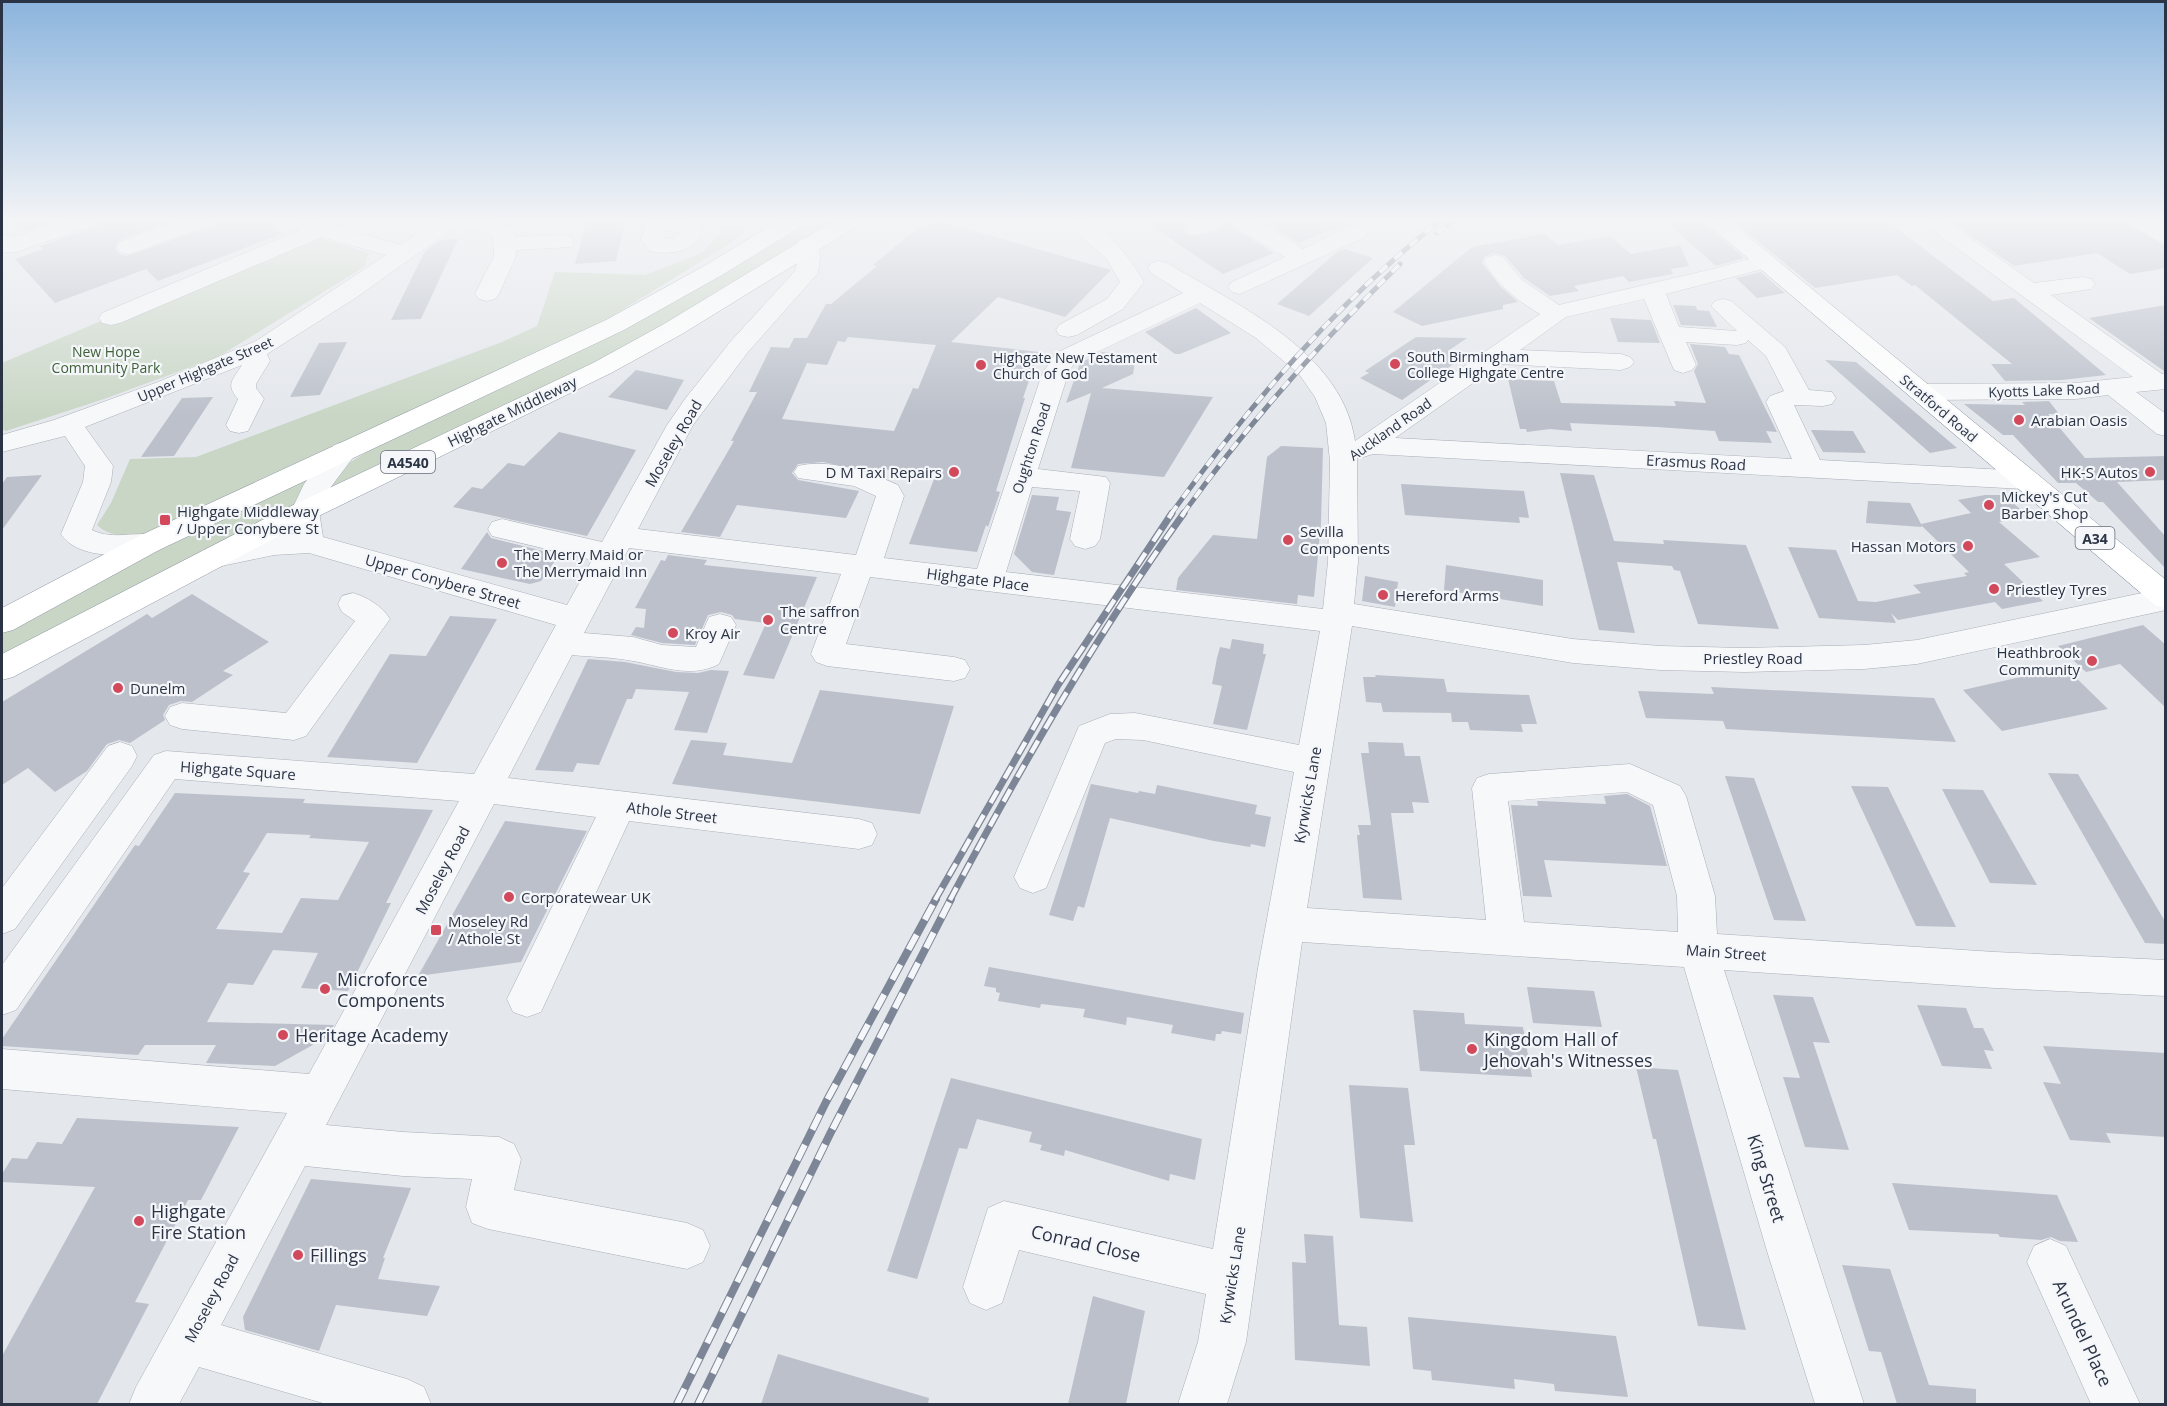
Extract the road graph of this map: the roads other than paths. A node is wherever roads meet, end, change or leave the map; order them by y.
1 (190, 285) edge
2 (359, 285) edge
3 (491, 285) edge
4 (688, 285) edge
5 (743, 285) edge
6 (795, 285) edge
7 (1130, 285) edge
8 (1186, 285) edge
9 (1245, 285) edge
10 (1513, 285) edge
11 (1676, 285) edge
12 (1790, 285) edge
13 (2021, 285) edge
14 (2078, 285) edge
15 (1240, 287) dead end
16 (1652, 290) junction
17 (2030, 291) junction
18 (487, 294) dead end
19 (1201, 294) junction
20 (1723, 306) dead end
21 (1556, 313) junction
22 (111, 318) dead end
23 (1068, 330) dead end
24 (1672, 334) junction
25 (1737, 338) dead end
26 (251, 352) junction
27 (1492, 356) junction
28 (1621, 362) dead end
29 (1683, 365) dead end
30 (2161, 381) edge
31 (2114, 387) junction
32 (1921, 392) junction
33 (239, 425) dead end
34 (63, 426) junction
35 (2166, 428) edge
36 (2, 444) edge
37 (344, 451) junction
38 (1356, 453) junction
39 (1809, 468) junction
40 (808, 472) dead end
41 (1021, 477) junction
42 (2024, 480) junction
43 (355, 488) junction
44 (305, 511) junction
45 (502, 528) dead end
46 (1084, 539) dead end
47 (149, 543) junction
48 (309, 543) junction
49 (615, 546) junction
50 (208, 559) junction
51 (863, 565) junction
52 (988, 580) junction
53 (2166, 598) edge
54 (353, 604) dead end
55 (1337, 617) junction
56 (2, 622) edge
57 (720, 625) dead end
58 (570, 631) junction
59 (2, 668) edge
60 (954, 669) dead end
61 (182, 716) dead end
62 (120, 756) dead end
63 (1313, 762) junction
64 (485, 789) junction
65 (619, 805) junction
66 (859, 834) dead end
67 (1034, 877) dead end
68 (2, 917) edge
69 (1286, 924) junction
70 (1698, 937) junction
71 (1508, 938) junction
72 (2166, 978) edge
73 (2, 997) edge
74 (527, 999) dead end
75 (2, 1069) edge
76 (320, 1095) junction
77 (294, 1143) junction
78 (687, 1246) dead end
79 (2050, 1262) dead end
80 (1233, 1276) junction
81 (986, 1287) dead end
82 (189, 1340) junction
83 (153, 1404) edge
84 (407, 1404) edge
85 (1203, 1404) edge
86 (1840, 1404) edge
87 (2116, 1404) edge

1 - 22 street
2 - 26 street, Upper Highgate Street
3 - 18 street
4 - 37 highway, A4540
5 - 43 highway, Highgate Middleway / A4540
6 - 49 street, Moseley Road
7 - 23 street
8 - 19 street, Kyrwicks Lane
9 - 15 street
10 - 21 street
11 - 16 street, Auckland Road
12 - 32 highway, Stratford Road / A34
13 - 17 street
14 - 17 street
16 - 21 street, Auckland Road
16 - 24 street
17 - 30 street
19 - 38 street, Kyrwicks Lane
19 - 41 street, Oughton Road
20 - 39 street
21 - 27 street, Auckland Road
24 - 25 street
24 - 29 street
26 - 33 street
26 - 34 street, Upper Highgate Street
27 - 28 street
27 - 38 street, Auckland Road
30 - 31 street, Kyotts Lake Road
31 - 32 street, Kyotts Lake Road
31 - 35 street
32 - 42 highway, Stratford Road / A34
34 - 36 street, Upper Highgate Street
34 - 47 street
37 - 44 street
37 - 47 highway, A4540
38 - 39 street, Erasmus Road
38 - 55 street, Kyrwicks Lane
39 - 42 street, Erasmus Road
40 - 51 street
41 - 46 street
41 - 52 street, Oughton Road
42 - 53 highway, Stratford Road / A34
43 - 44 highway, Highgate Middleway / A4540
43 - 48 street
44 - 48 street
44 - 50 highway, Highgate Middleway / A4540
45 - 49 street, Highgate Place
47 - 56 highway, A4540
48 - 50 street, Upper Conybere Street
48 - 58 street, Upper Conybere Street
49 - 51 street, Highgate Place
49 - 58 street, Moseley Road
50 - 59 highway, Highgate Middleway / A4540
51 - 52 street, Highgate Place
51 - 60 street
52 - 55 street, Highgate Place
53 - 55 street, Priestley Road
54 - 61 street
55 - 63 street, Kyrwicks Lane
57 - 58 street, Upper Conybere Street
58 - 64 street, Moseley Road
62 - 68 street
63 - 67 street
63 - 69 street, Kyrwicks Lane
64 - 65 street, Athole Street
64 - 73 street, Highgate Square
64 - 76 street, Moseley Road
65 - 66 street, Athole Street
65 - 74 street
69 - 71 street, Main Street
69 - 80 street, Kyrwicks Lane
70 - 71 street, Main Street
70 - 71 street, King Street
70 - 72 street, Main Street
70 - 86 street, King Street
75 - 76 street
76 - 77 street, Moseley Road
77 - 78 street
77 - 82 street, Moseley Road
79 - 87 street, Arundel Place
80 - 81 street, Conrad Close
80 - 85 street, Kyrwicks Lane
82 - 83 street, Moseley Road
82 - 84 street

